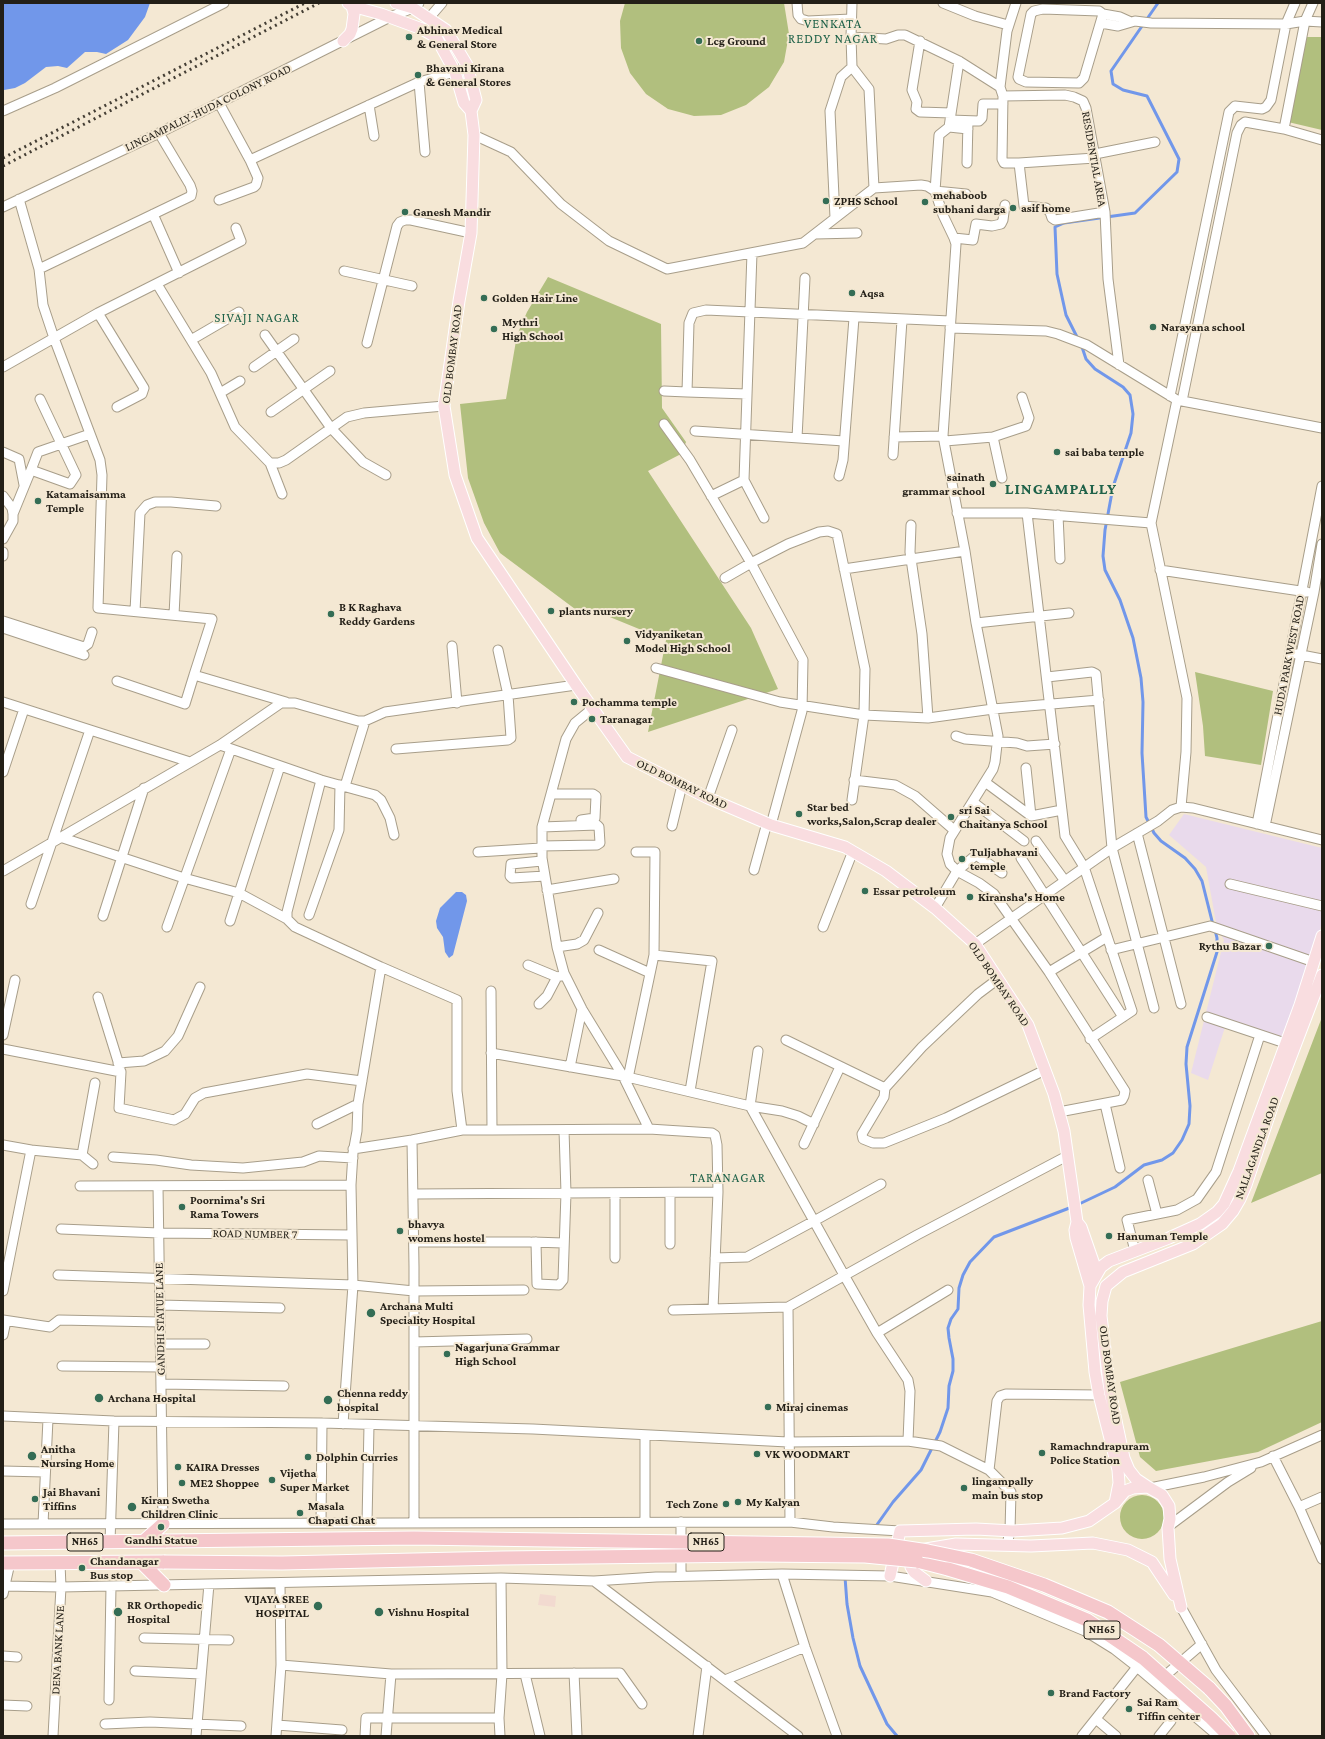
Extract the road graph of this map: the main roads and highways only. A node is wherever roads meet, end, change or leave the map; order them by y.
1 (396, 3) edge
2 (350, 5) edge
3 (416, 5) edge
4 (343, 41) road end
5 (471, 111) junction
6 (1322, 936) edge
7 (1322, 976) edge
8 (1230, 1193) junction
9 (1240, 1199) junction
10 (1076, 1217) junction
11 (1097, 1273) junction
12 (1090, 1286) junction
13 (1102, 1301) joint
14 (1149, 1488) junction
15 (1115, 1503) junction
16 (163, 1524) road end
17 (944, 1530) junction
18 (144, 1541) junction
19 (3, 1543) edge
20 (968, 1544) junction
21 (7, 1563) edge
22 (142, 1563) junction
23 (890, 1576) road end
24 (926, 1581) road end
25 (164, 1585) road end
26 (1229, 1736) edge
27 (1248, 1736) edge

1 - 3 main road, OLD BOMBAY ROAD
2 - 4 main road
2 - 5 main road, OLD BOMBAY ROAD
3 - 5 main road, OLD BOMBAY ROAD
5 - 10 main road, OLD BOMBAY ROAD
6 - 8 main road, NALLAGANDLA ROAD
7 - 9 main road, NALLAGANDLA ROAD
8 - 9 main road
8 - 11 main road, NALLAGANDLA ROAD
9 - 13 main road, NALLAGANDLA ROAD
10 - 11 main road
10 - 12 main road
11 - 12 main road
12 - 15 main road, OLD BOMBAY ROAD
13 - 14 main road, OLD BOMBAY ROAD
14 - 15 main road
14 - 20 main road, OLD BOMBAY ROAD
15 - 17 main road
16 - 18 highway
17 - 20 main road
17 - 23 main road
18 - 19 highway, NH65
18 - 27 highway, NH65, bridge
20 - 24 main road
21 - 22 highway, NH65
22 - 25 highway
22 - 26 highway, NH65, bridge

